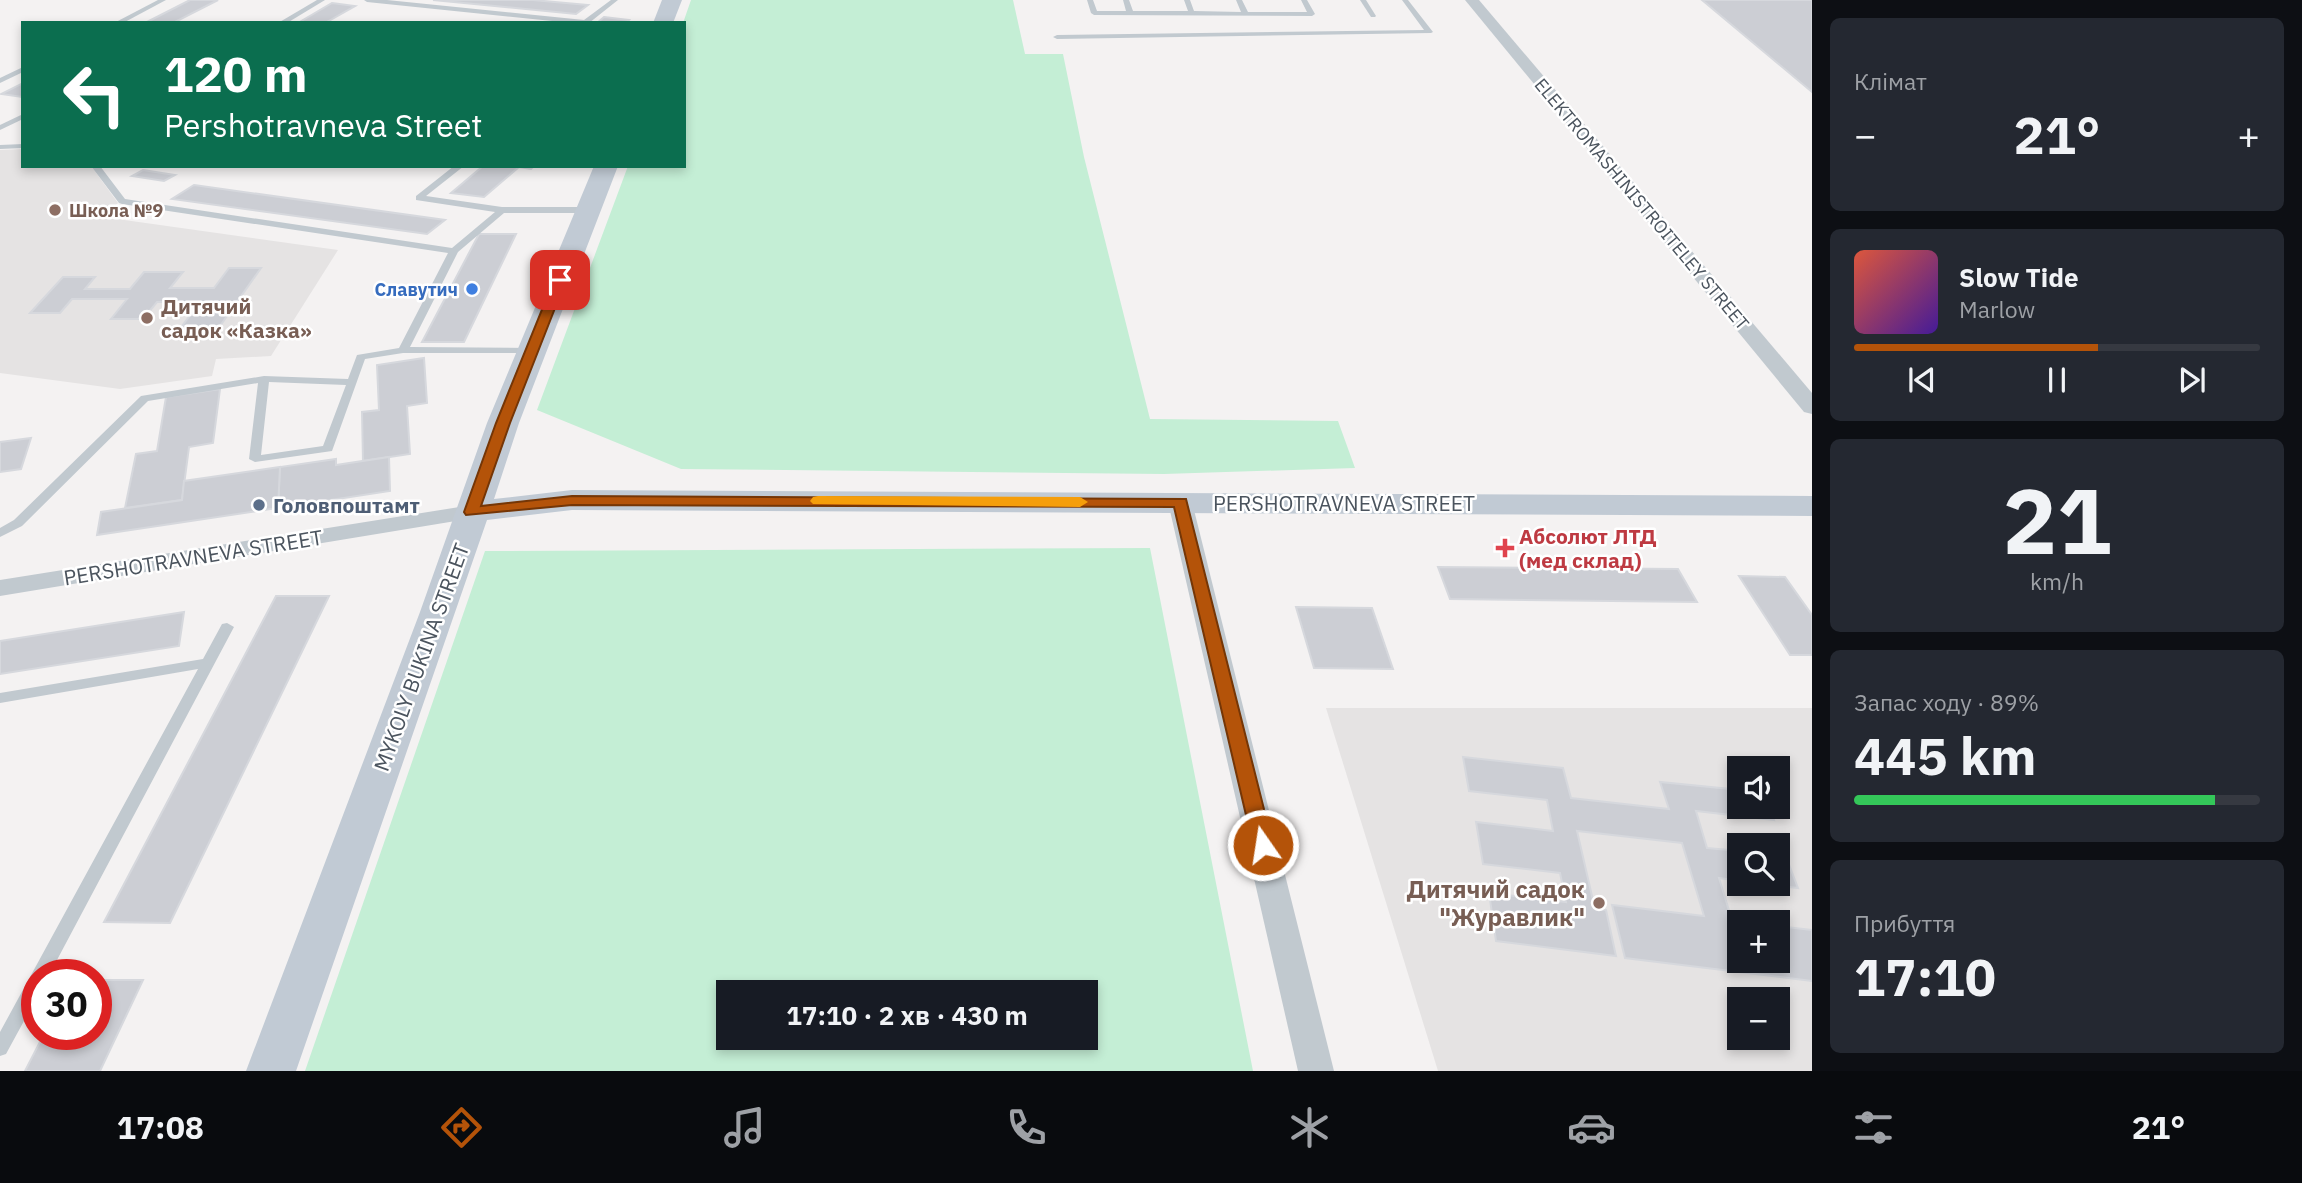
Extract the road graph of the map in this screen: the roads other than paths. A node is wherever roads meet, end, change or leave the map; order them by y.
1 (163, 0) edge
2 (322, 0) edge
3 (367, 0) edge
4 (615, 0) edge
5 (672, 0) edge
6 (1090, 0) edge
7 (1126, 0) edge
8 (1187, 0) edge
9 (1239, 0) edge
10 (1304, 0) edge
11 (1363, 0) edge
12 (1405, 0) edge
13 (1472, 0) edge
14 (1130, 13) junction
15 (1192, 14) junction
16 (1246, 14) junction
17 (1373, 16) dead end
18 (121, 21) edge
19 (285, 21) edge
20 (575, 21) edge
21 (586, 21) edge
22 (664, 21) edge
23 (1057, 37) dead end
24 (21, 70) edge
25 (0, 81) edge
26 (21, 117) edge
27 (0, 128) edge
28 (21, 146) edge
29 (0, 147) edge
30 (97, 168) edge
31 (457, 168) edge
32 (605, 168) edge
33 (502, 210) junction
34 (588, 210) junction
35 (454, 251) junction
36 (403, 351) junction
37 (532, 351) junction
38 (264, 379) junction
39 (352, 383) junction
40 (1812, 407) edge
41 (1180, 502) junction
42 (1812, 506) edge
43 (472, 512) junction
44 (0, 533) edge
45 (0, 588) edge
46 (228, 627) dead end
47 (207, 663) junction
48 (0, 698) edge
49 (49, 959) edge
50 (21, 1010) edge
51 (0, 1049) edge
52 (271, 1071) edge
53 (1316, 1071) edge

1 - 18 lane
2 - 19 lane
3 - 20 lane
4 - 21 lane
5 - 22 street
6 - 14 lane
7 - 14 lane
8 - 15 lane
9 - 16 lane
10 - 16 lane
11 - 17 lane
12 - 23 lane
13 - 40 street, ELEKTROMASHINISTROITELEY STREET
14 - 15 lane
15 - 16 lane
24 - 25 lane
26 - 27 lane
28 - 29 lane
30 - 35 lane
31 - 33 lane
32 - 34 street, MYKOLY BUKINA STREET
33 - 34 lane
33 - 35 lane
34 - 37 street, MYKOLY BUKINA STREET
35 - 36 lane
36 - 37 lane
36 - 39 lane
37 - 43 street, MYKOLY BUKINA STREET
38 - 39 lane
38 - 39 lane
38 - 44 lane
41 - 42 street, PERSHOTRAVNEVA STREET
41 - 43 street, PERSHOTRAVNEVA STREET
41 - 53 street
43 - 45 street, PERSHOTRAVNEVA STREET
43 - 52 street, MYKOLY BUKINA STREET
46 - 47 lane
47 - 48 lane
47 - 49 lane
50 - 51 lane

